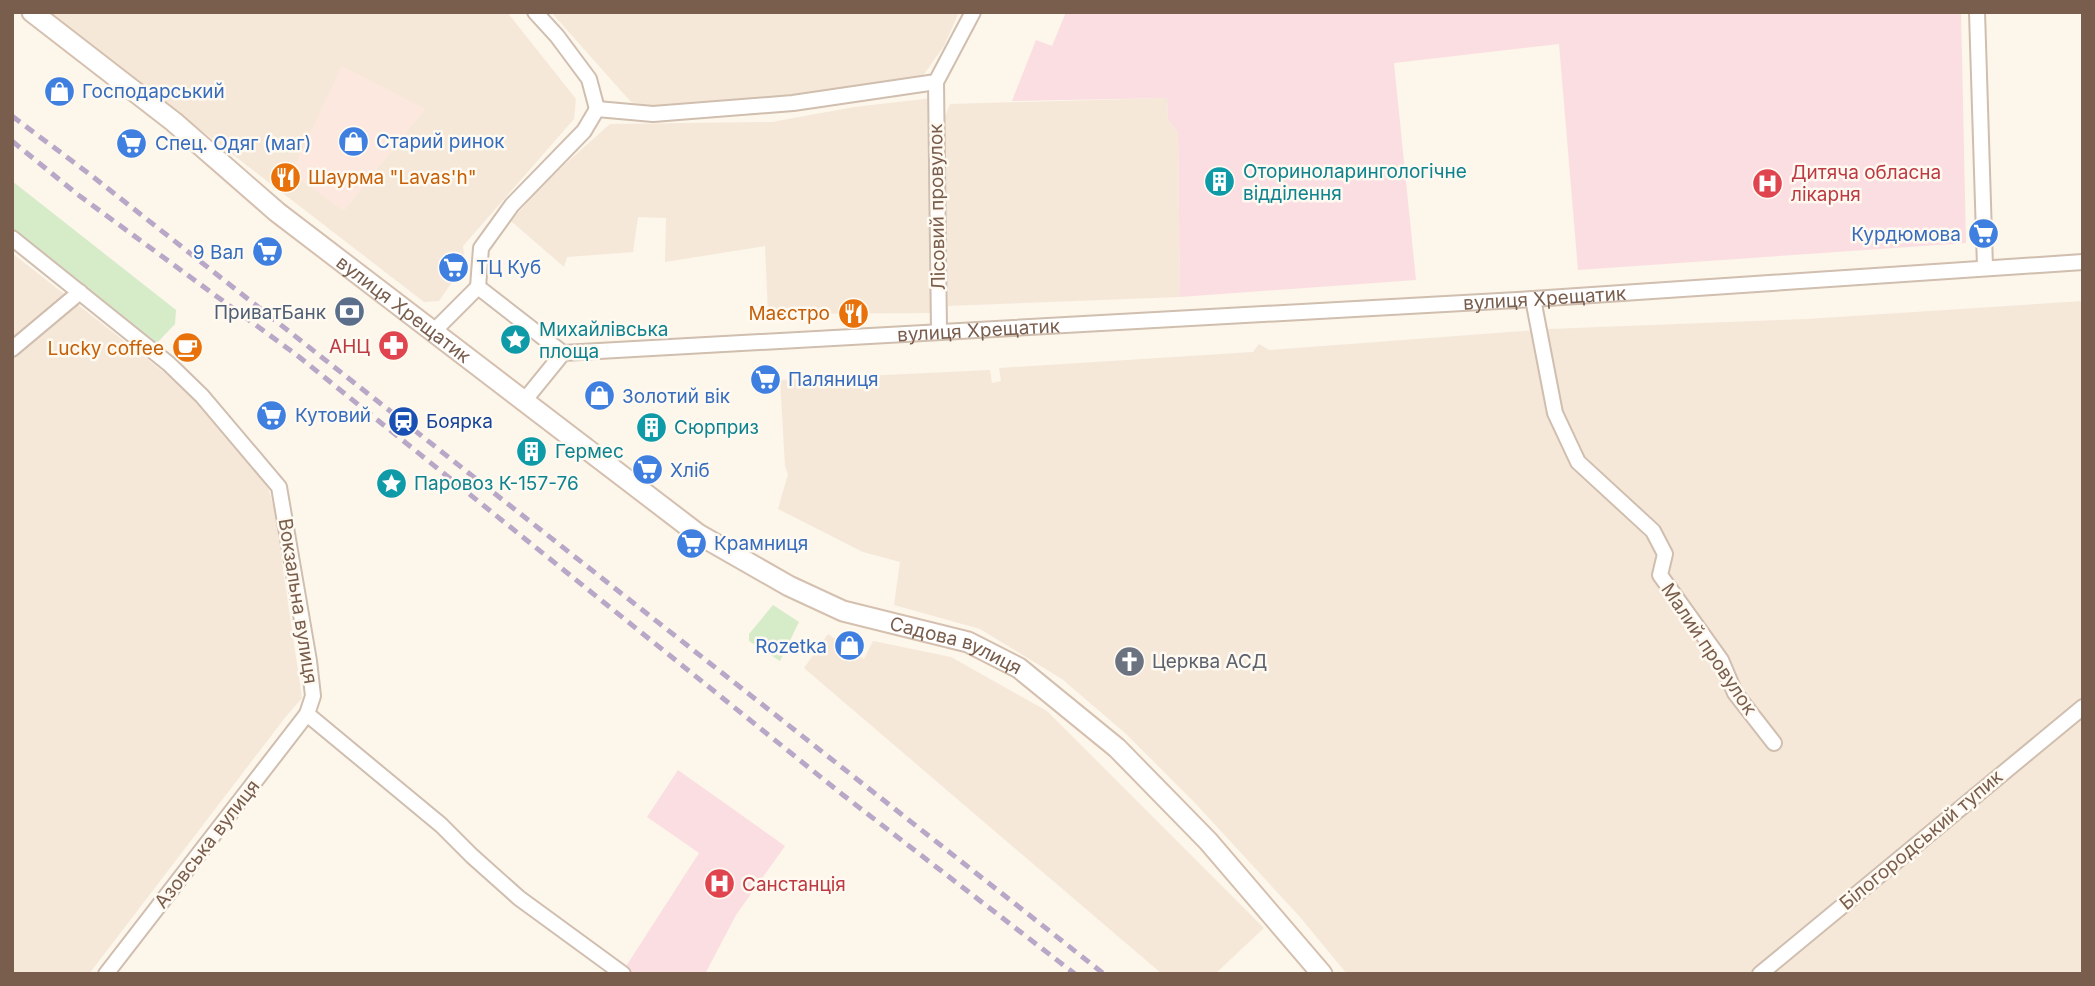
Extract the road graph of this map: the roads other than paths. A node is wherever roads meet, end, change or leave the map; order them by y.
1 (32, 12) edge
2 (535, 12) edge
3 (973, 12) edge
4 (1977, 12) edge
5 (936, 82) junction
6 (597, 109) junction
7 (12, 238) edge
8 (2083, 262) edge
9 (1985, 267) junction
10 (478, 287) junction
11 (80, 292) junction
12 (1533, 299) junction
13 (434, 331) junction
14 (939, 331) junction
15 (12, 349) edge
16 (563, 353) junction
17 (524, 401) junction
18 (2083, 707) edge
19 (307, 714) junction
20 (1774, 743) dead end
21 (106, 974) edge
22 (623, 974) edge
23 (1322, 974) edge
24 (1760, 974) edge

1 - 13 street, вулиця Хрещатик
2 - 6 street
3 - 5 street
4 - 9 street
5 - 6 street
5 - 14 street, Лісовий провулок
6 - 10 street
7 - 11 street, Вокзальна вулиця
8 - 9 street, вулиця Хрещатик
9 - 12 street, вулиця Хрещатик
10 - 13 street
10 - 16 street
11 - 15 street
11 - 19 street, Вокзальна вулиця
12 - 14 street, вулиця Хрещатик
12 - 20 street, Малий провулок
13 - 17 street, вулиця Хрещатик
14 - 16 street, вулиця Хрещатик
16 - 17 street
17 - 23 street, Садова вулиця
18 - 24 street, Білогородський тупик
19 - 21 street, Азовська вулиця
19 - 22 street

